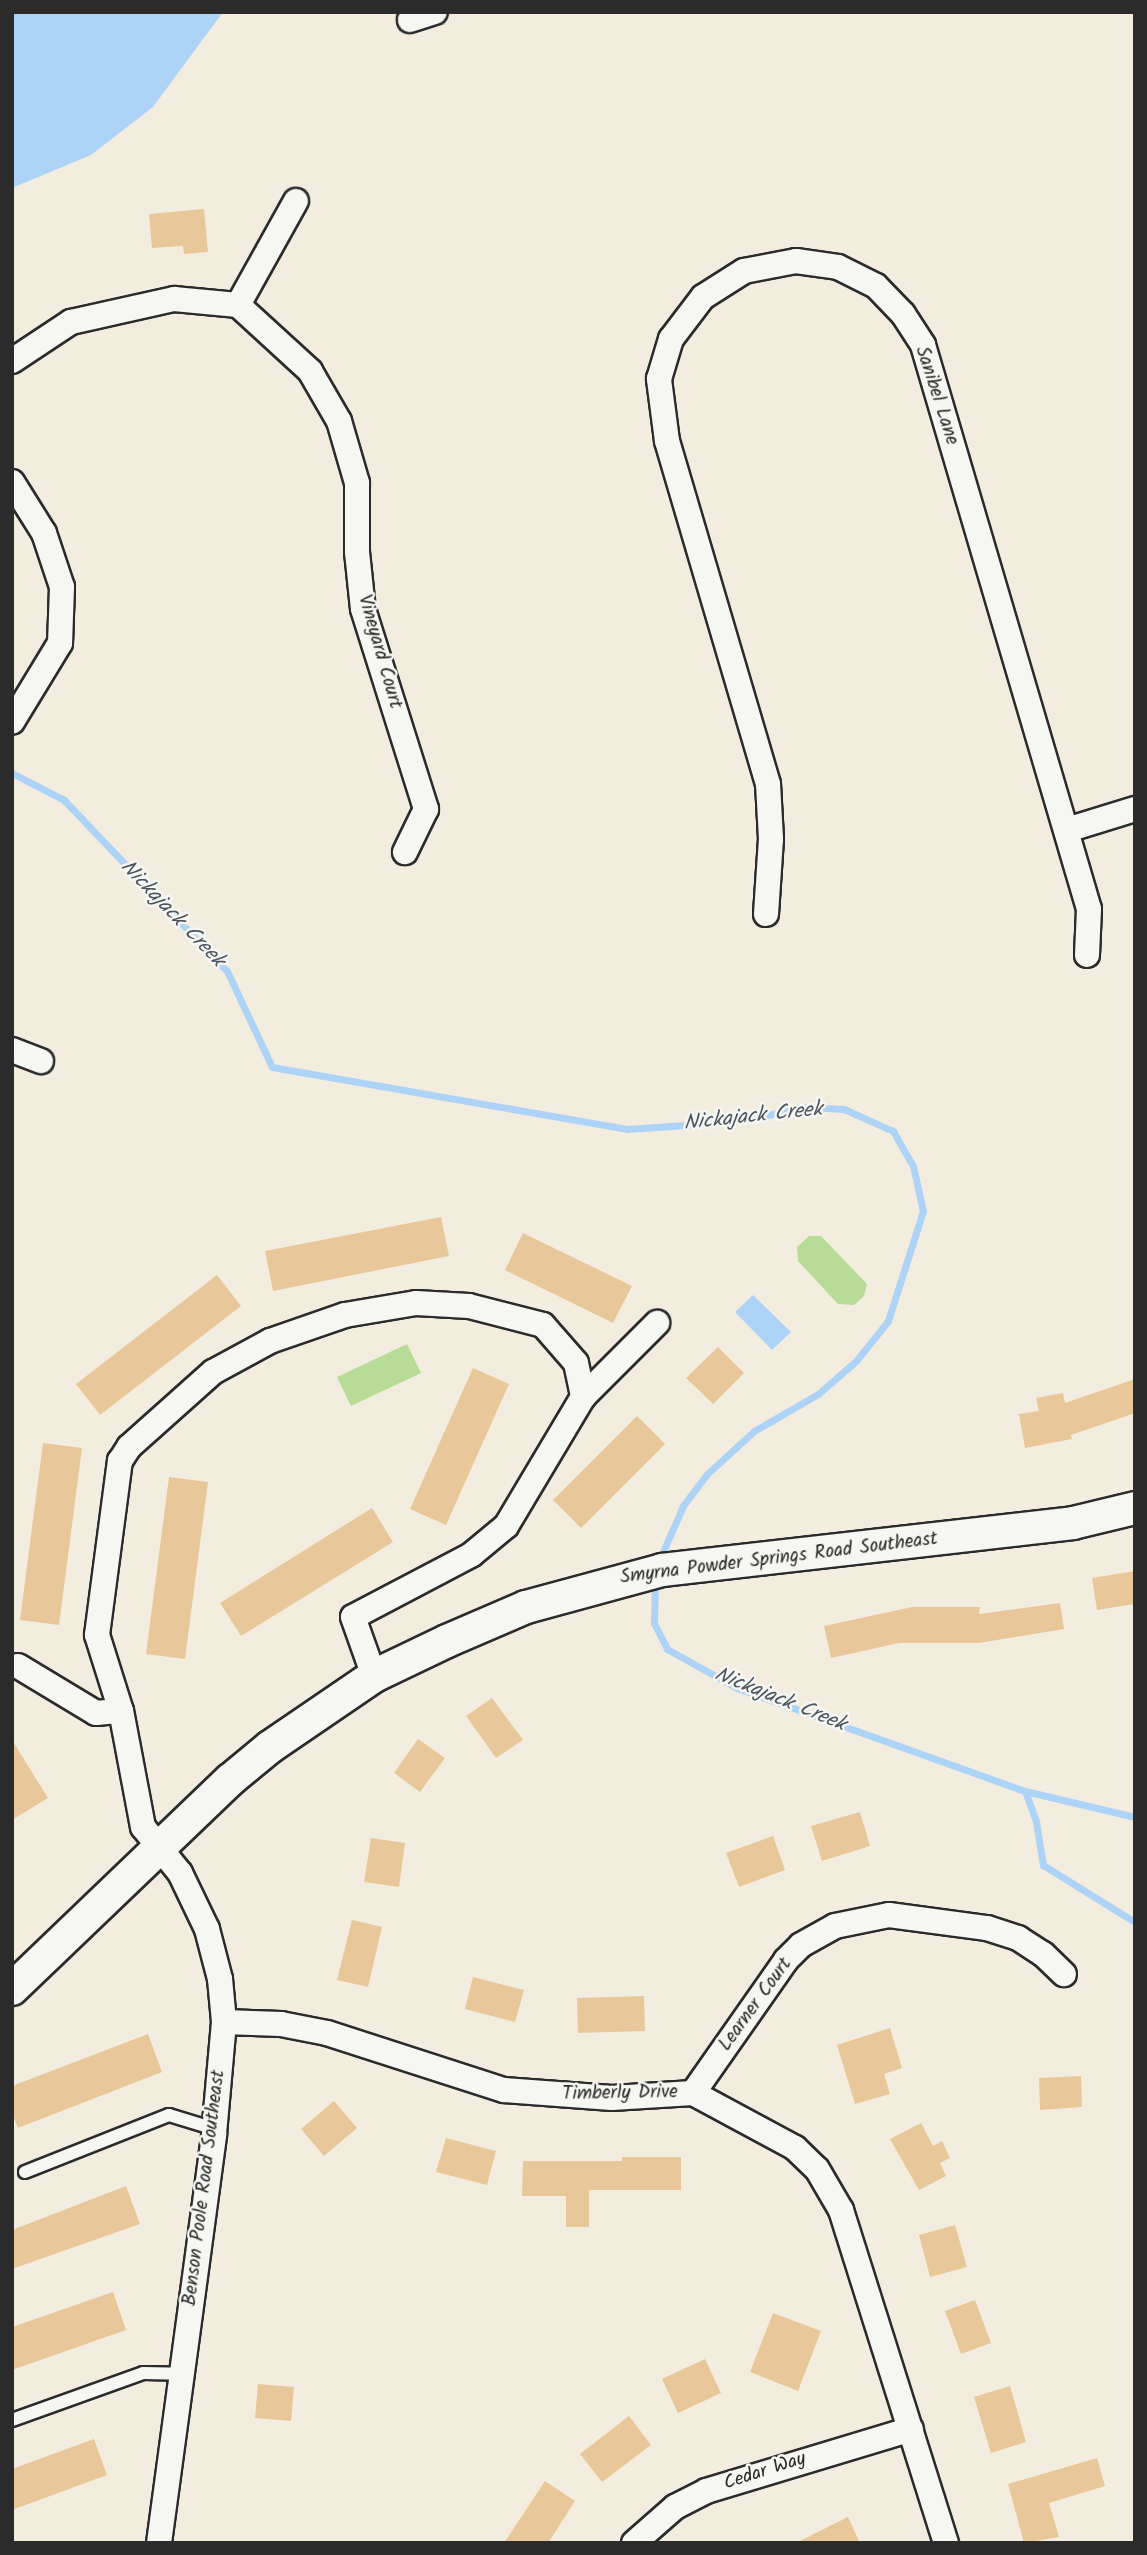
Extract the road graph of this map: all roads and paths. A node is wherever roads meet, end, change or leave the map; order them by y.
1 (435, 12) edge
2 (410, 20) dead end
3 (296, 201) dead end
4 (238, 305) junction
5 (12, 361) edge
6 (12, 482) edge
7 (12, 722) edge
8 (1135, 809) edge
9 (1067, 830) junction
10 (405, 852) dead end
11 (766, 915) dead end
12 (1087, 955) dead end
13 (12, 1050) edge
14 (41, 1061) dead end
15 (657, 1323) dead end
16 (583, 1397) junction
17 (1135, 1508) edge
18 (18, 1666) dead end
19 (374, 1676) junction
20 (121, 1711) junction
21 (158, 1849) junction
22 (1063, 1974) dead end
23 (12, 1989) edge
24 (224, 2022) junction
25 (693, 2093) junction
26 (215, 2129) junction
27 (25, 2172) dead end
28 (182, 2374) junction
29 (12, 2420) edge
30 (911, 2429) junction
31 (159, 2543) edge
32 (634, 2543) edge
33 (946, 2543) edge

1 - 2 street
3 - 4 street
4 - 5 street
4 - 10 street, Vineyard Court
6 - 7 street
8 - 9 street
9 - 11 street, Sanibel Lane
9 - 12 street, Sanibel Lane
13 - 14 street
15 - 16 street
16 - 19 street
16 - 20 street, Benson Poole Road Southeast
17 - 19 street, Smyrna Powder Springs Road Southeast
18 - 20 street
19 - 21 street, Smyrna Powder Springs Road Southeast
20 - 21 street, Benson Poole Road Southeast
21 - 23 street, Smyrna Powder Springs Road Southeast
21 - 24 street, Benson Poole Road Southeast
22 - 25 street, Learner Court
24 - 25 street, Timberly Drive
24 - 26 street, Benson Poole Road Southeast
25 - 30 street, Timberly Drive
26 - 27 lane
26 - 28 street, Benson Poole Road Southeast
28 - 29 lane
28 - 31 street, Benson Poole Road Southeast
30 - 32 street, Cedar Way
30 - 33 street, Timberly Drive

